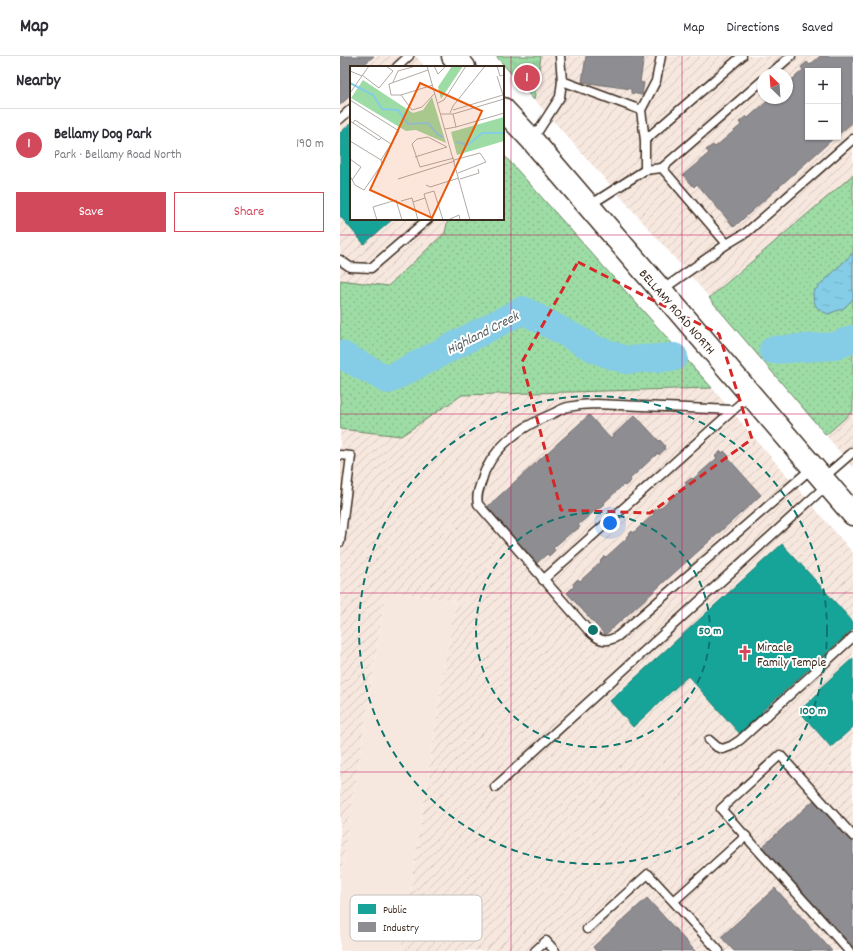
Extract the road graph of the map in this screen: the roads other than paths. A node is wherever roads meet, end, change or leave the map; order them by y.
1 (409, 56) edge
2 (453, 56) edge
3 (560, 56) edge
4 (661, 56) edge
5 (742, 56) edge
6 (791, 56) edge
7 (398, 66) edge
8 (463, 66) edge
9 (777, 68) edge
10 (562, 81) junction
11 (757, 85) edge
12 (350, 110) edge
13 (504, 110) edge
14 (641, 110) junction
15 (340, 119) edge
16 (853, 139) edge
17 (532, 140) junction
18 (645, 140) junction
19 (662, 168) junction
20 (645, 170) junction
21 (588, 206) junction
22 (427, 220) edge
23 (727, 244) junction
24 (340, 260) edge
25 (661, 291) junction
26 (750, 395) junction
27 (733, 410) junction
28 (853, 452) edge
29 (340, 455) edge
30 (821, 477) junction
31 (853, 514) edge
32 (340, 542) edge
33 (544, 580) junction
34 (853, 638) edge
35 (709, 740) dead end
36 (496, 787) dead end
37 (746, 836) junction
38 (853, 836) edge
39 (674, 902) junction
40 (587, 929) dead end
41 (535, 951) edge
42 (555, 951) edge
43 (719, 951) edge
44 (849, 951) edge

1 - 7 lane
2 - 8 street
3 - 10 lane
4 - 14 lane
5 - 18 lane
6 - 9 lane
10 - 14 lane
10 - 17 lane
11 - 19 lane
12 - 15 lane
13 - 17 street, BELLAMY ROAD NORTH
14 - 18 lane
16 - 23 lane
17 - 21 street, BELLAMY ROAD NORTH
18 - 20 lane
19 - 20 lane
19 - 23 lane
20 - 21 lane
21 - 25 street, BELLAMY ROAD NORTH
22 - 24 lane
23 - 25 lane
25 - 26 street, BELLAMY ROAD NORTH
26 - 27 lane
26 - 30 street, BELLAMY ROAD NORTH
27 - 33 lane
27 - 33 lane
28 - 30 lane
29 - 32 lane
30 - 31 street, BELLAMY ROAD NORTH
30 - 33 lane
30 - 36 lane
34 - 35 lane
37 - 38 lane
37 - 39 lane
37 - 44 lane
39 - 40 lane
39 - 43 lane
41 - 42 lane

